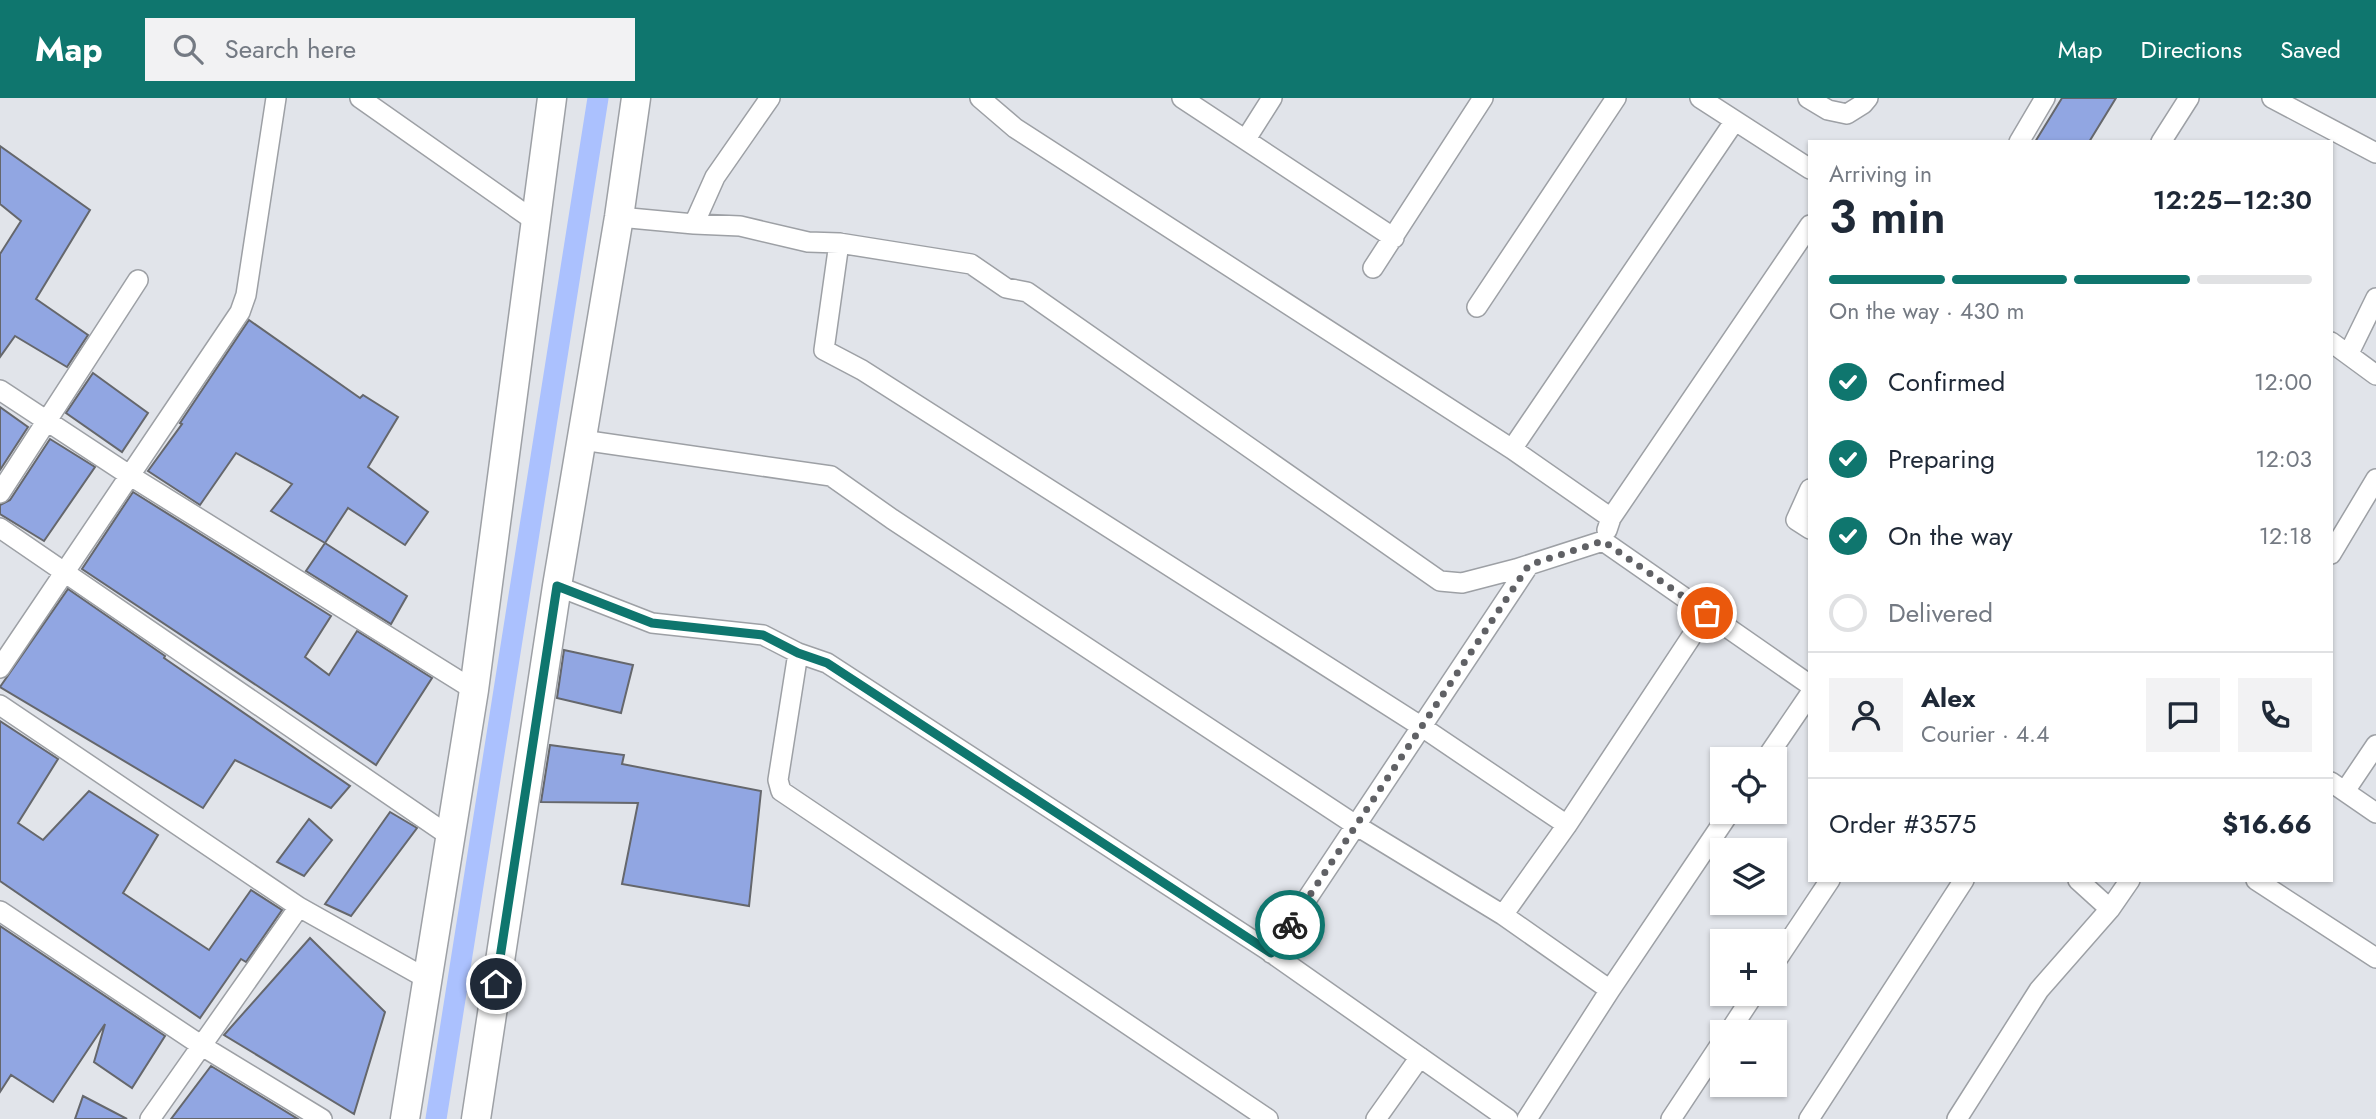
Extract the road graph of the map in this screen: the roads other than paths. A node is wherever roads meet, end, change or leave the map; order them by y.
1 (276, 98) edge
2 (360, 98) edge
3 (552, 98) edge
4 (636, 98) edge
5 (770, 98) edge
6 (980, 98) edge
7 (1182, 98) edge
8 (1272, 98) edge
9 (1482, 98) edge
10 (1616, 98) edge
11 (1700, 98) edge
12 (1808, 98) edge
13 (1868, 98) edge
14 (2045, 98) edge
15 (2189, 98) edge
16 (2272, 98) edge
17 (1832, 104) edge
18 (1734, 122) junction
19 (1246, 139) junction
20 (2020, 140) edge
21 (2162, 140) edge
22 (2376, 153) edge
23 (1808, 169) edge
24 (619, 217) junction
25 (535, 220) junction
26 (694, 224) junction
27 (1808, 228) edge
28 (1394, 238) junction
29 (839, 243) junction
30 (1373, 268) dead end
31 (138, 280) dead end
32 (2376, 298) edge
33 (1477, 307) dead end
34 (2333, 343) edge
35 (2349, 353) junction
36 (2376, 375) edge
37 (0, 390) edge
38 (46, 420) junction
39 (582, 440) junction
40 (1512, 449) junction
41 (129, 475) junction
42 (2376, 479) edge
43 (0, 493) edge
44 (1808, 493) edge
45 (1611, 518) junction
46 (0, 528) edge
47 (1808, 528) edge
48 (1603, 541) junction
49 (2333, 551) edge
50 (1529, 565) junction
51 (64, 572) junction
52 (557, 586) junction
53 (1707, 613) junction
54 (798, 653) junction
55 (0, 668) edge
56 (1808, 684) edge
57 (474, 690) junction
58 (1808, 697) edge
59 (0, 705) edge
60 (1422, 727) junction
61 (2376, 745) edge
62 (1774, 747) edge
63 (2338, 787) edge
64 (2376, 813) edge
65 (1722, 824) edge
66 (1566, 825) junction
67 (1357, 826) junction
68 (451, 837) junction
69 (1829, 882) edge
70 (1963, 882) edge
71 (2080, 882) edge
72 (2129, 882) edge
73 (2259, 882) edge
74 (299, 907) junction
75 (2110, 909) junction
76 (0, 911) edge
77 (1503, 915) junction
78 (1787, 944) edge
79 (1271, 953) junction
80 (2376, 958) edge
81 (429, 980) junction
82 (1610, 990) junction
83 (202, 1046) junction
84 (1420, 1057) junction
85 (1710, 1060) edge
86 (150, 1119) edge
87 (322, 1119) edge
88 (405, 1119) edge
89 (476, 1119) edge
90 (1268, 1119) edge
91 (1376, 1119) edge
92 (1508, 1119) edge
93 (1527, 1119) edge
94 (1671, 1119) edge
95 (1809, 1119) edge
96 (1957, 1119) edge

1 - 41 street
2 - 25 street
3 - 25 main road
4 - 24 main road
5 - 26 street
6 - 40 street
7 - 19 street
8 - 19 street
9 - 28 street
10 - 33 street
11 - 18 street
12 - 17 street
13 - 17 street
14 - 20 street
15 - 21 street
16 - 22 street
18 - 23 street
18 - 40 street
19 - 28 street
24 - 26 street
24 - 39 main road
25 - 57 main road
26 - 29 street
27 - 45 street
28 - 30 street
29 - 50 street
29 - 60 street
31 - 38 street
32 - 35 street
34 - 35 street
35 - 36 street
37 - 38 street
38 - 41 street
38 - 43 street
39 - 52 main road
39 - 67 street
40 - 45 street
41 - 51 street
41 - 57 street
42 - 49 street
44 - 47 street
45 - 48 street
46 - 51 street
48 - 50 street
48 - 53 street
50 - 60 street
51 - 55 street
51 - 68 street
52 - 54 street
52 - 89 main road
53 - 56 street
53 - 66 street
54 - 79 street
54 - 90 street
57 - 68 main road
58 - 62 street
59 - 74 street
60 - 66 street
60 - 67 street
61 - 63 street
63 - 64 street
65 - 82 street
66 - 77 street
67 - 77 street
67 - 79 street
68 - 81 main road
69 - 78 street
70 - 95 street
71 - 75 street
72 - 75 street
73 - 80 street
74 - 81 street
74 - 83 street
75 - 96 street
76 - 83 street
77 - 82 street
79 - 84 street
81 - 88 main road
82 - 93 street
83 - 86 street
83 - 87 street
84 - 91 street
84 - 92 street
85 - 94 street

